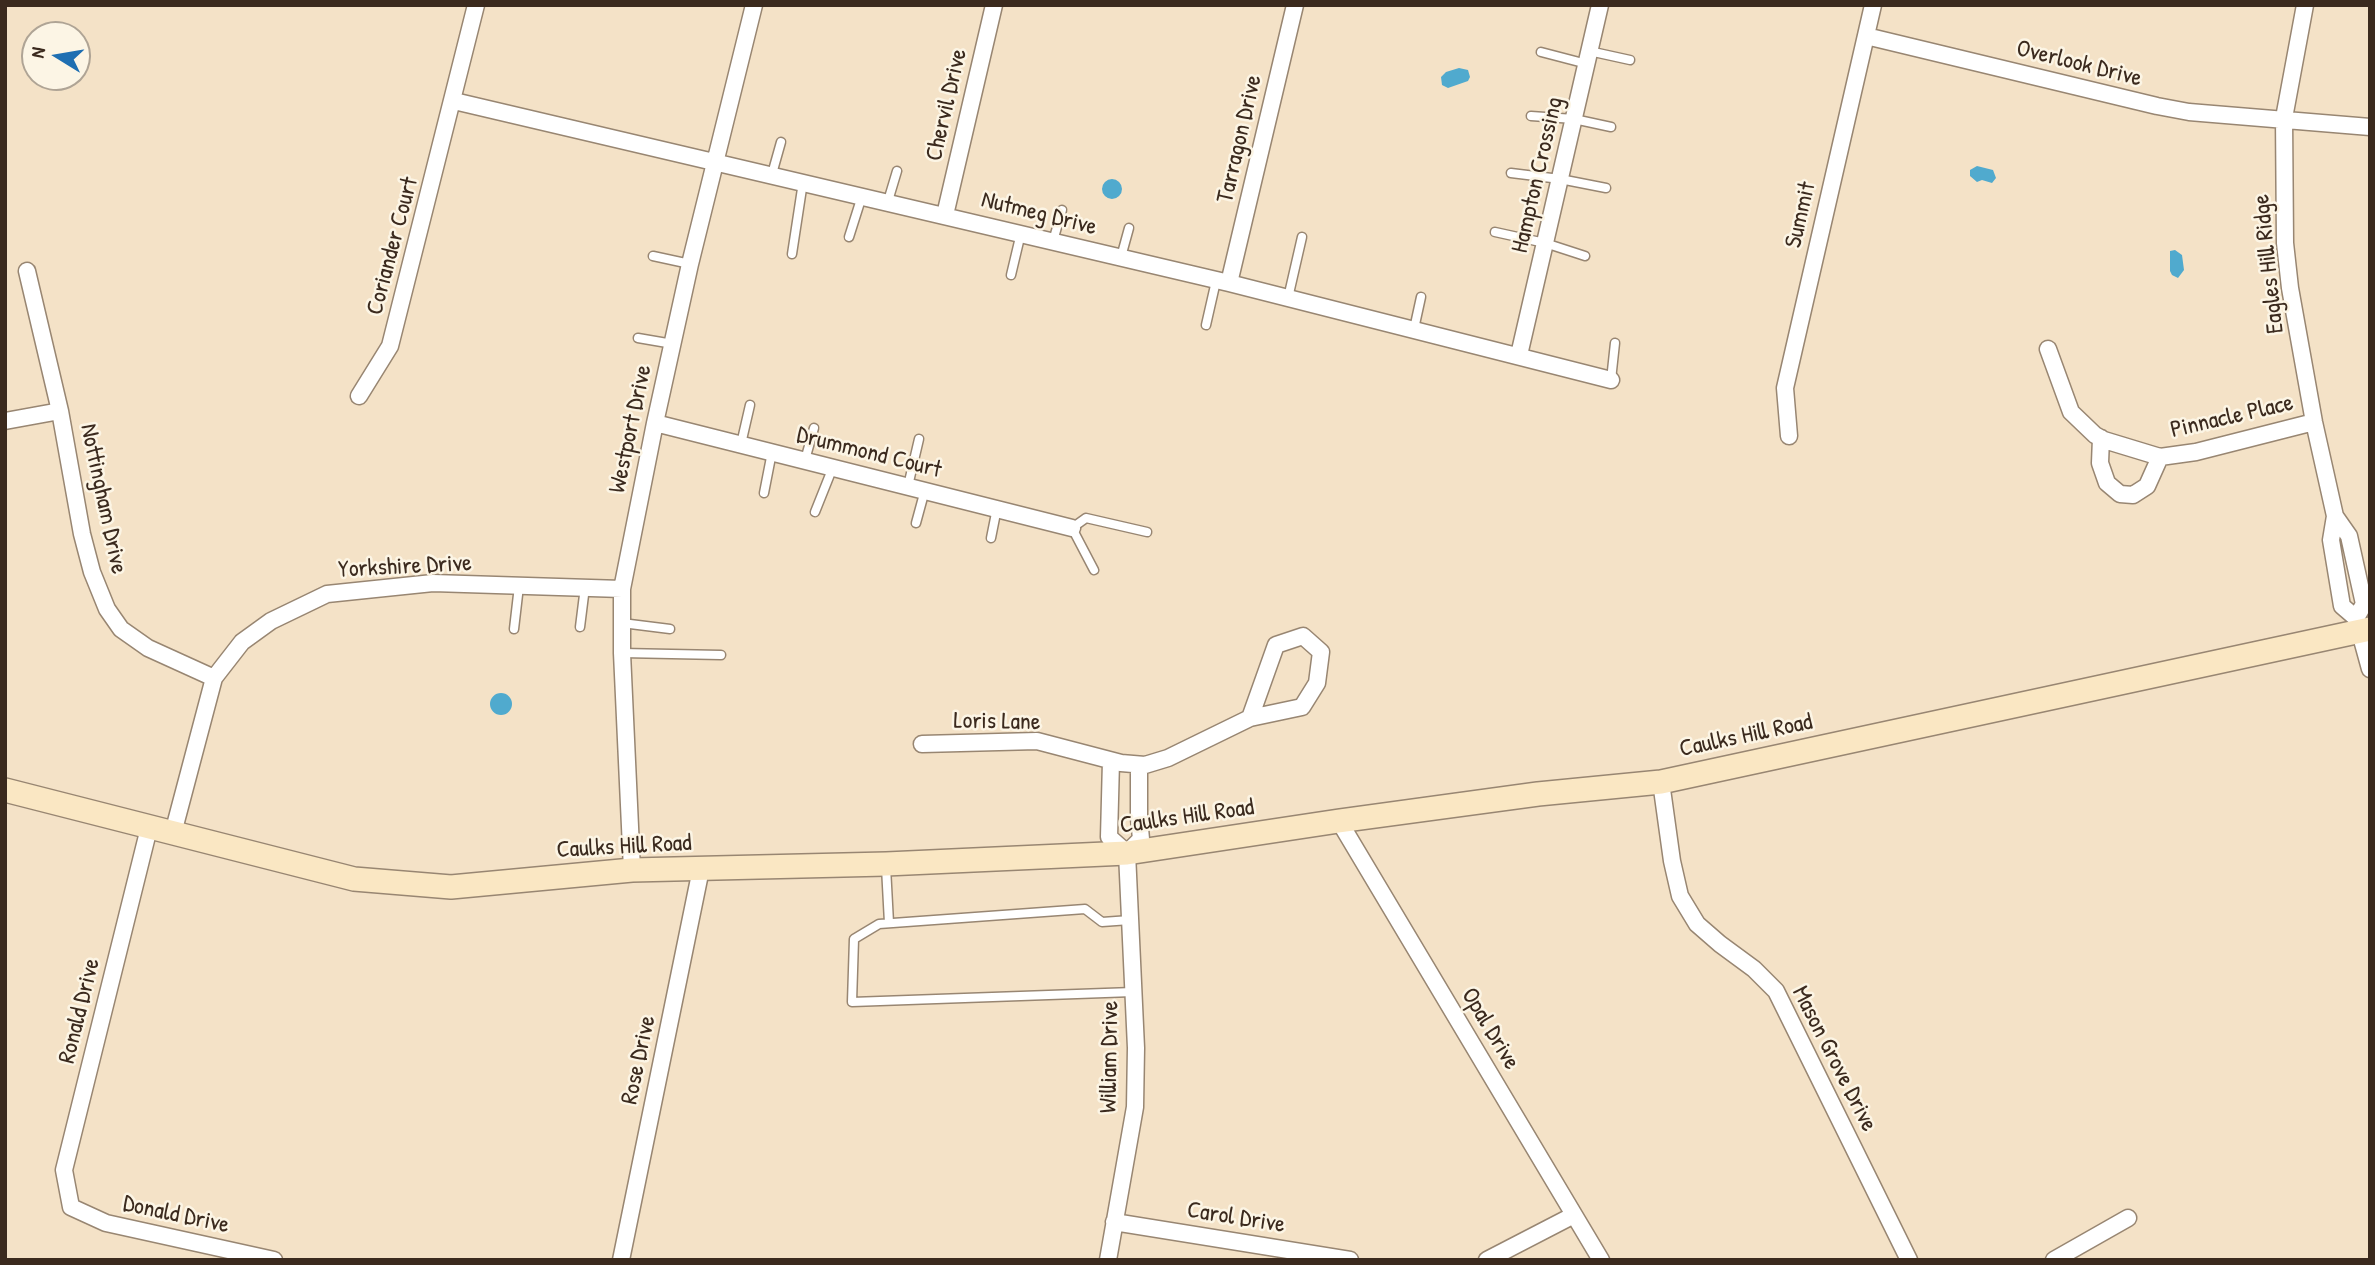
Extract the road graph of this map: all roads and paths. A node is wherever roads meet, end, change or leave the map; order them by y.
1 (477, 5) edge
2 (754, 5) edge
3 (994, 5) edge
4 (1295, 5) edge
5 (1600, 5) edge
6 (1873, 5) edge
7 (2305, 5) edge
8 (1866, 36) junction
9 (1541, 52) dead end
10 (1588, 57) junction
11 (1630, 60) dead end
12 (454, 101) junction
13 (1531, 116) dead end
14 (2284, 118) junction
15 (1574, 119) junction
16 (1611, 127) dead end
17 (2370, 127) edge
18 (781, 142) dead end
19 (716, 162) junction
20 (897, 171) dead end
21 (1511, 173) dead end
22 (772, 174) junction
23 (1560, 179) junction
24 (803, 182) junction
25 (1606, 188) dead end
26 (862, 195) junction
27 (888, 201) junction
28 (1062, 211) dead end
29 (945, 215) junction
30 (1129, 228) dead end
31 (1495, 232) dead end
32 (1021, 233) junction
33 (849, 237) dead end
34 (1302, 237) dead end
35 (1053, 241) junction
36 (1545, 243) junction
37 (792, 254) dead end
38 (653, 256) dead end
39 (1585, 256) dead end
40 (1121, 257) junction
41 (690, 264) junction
42 (27, 271) dead end
43 (1011, 275) dead end
44 (1223, 282) junction
45 (1421, 297) dead end
46 (1288, 298) junction
47 (1206, 325) dead end
48 (1414, 329) junction
49 (638, 338) dead end
50 (1615, 343) dead end
51 (673, 344) junction
52 (2048, 349) dead end
53 (1519, 355) junction
54 (1611, 380) joint
55 (359, 396) dead end
56 (750, 405) dead end
57 (60, 411) junction
58 (5, 421) edge
59 (2314, 422) junction
60 (655, 423) junction
61 (814, 428) dead end
62 (1788, 436) dead end
63 (919, 439) dead end
64 (2101, 439) junction
65 (741, 444) junction
66 (772, 452) junction
67 (2160, 457) junction
68 (805, 460) junction
69 (833, 467) junction
70 (908, 486) junction
71 (925, 490) junction
72 (764, 492) dead end
73 (997, 508) junction
74 (815, 512) dead end
75 (916, 523) dead end
76 (1072, 528) junction
77 (1147, 532) dead end
78 (990, 538) dead end
79 (1094, 570) dead end
80 (519, 586) junction
81 (585, 587) junction
82 (622, 589) junction
83 (622, 623) junction
84 (2362, 626) edge
85 (580, 627) dead end
86 (514, 629) dead end
87 (670, 629) dead end
88 (622, 653) junction
89 (721, 655) dead end
90 (2370, 669) edge
91 (214, 678) junction
92 (1250, 718) junction
93 (922, 744) dead end
94 (1111, 761) junction
95 (1139, 765) junction
96 (1661, 782) junction
97 (5, 790) edge
98 (1339, 821) junction
99 (149, 828) junction
100 (173, 834) junction
101 (1127, 853) junction
102 (886, 864) junction
103 (701, 869) junction
104 (632, 870) junction
105 (1130, 920) junction
106 (889, 923) junction
107 (1133, 992) junction
108 (71, 1207) joint
109 (1574, 1215) junction
110 (2128, 1218) dead end
111 (1114, 1222) junction
112 (274, 1260) edge
113 (621, 1260) edge
114 (1108, 1260) edge
115 (1350, 1260) edge
116 (1487, 1260) edge
117 (1601, 1260) edge
118 (1909, 1260) edge
119 (2054, 1260) edge

1 - 12 street, Coriander Court
2 - 19 street, Westport Drive
3 - 29 street, Chervil Drive
4 - 44 street, Tarragon Drive
5 - 10 street, Hampton Crossing
6 - 8 street, Summit
7 - 14 street, Eagles Hill Ridge
8 - 14 street, Overlook Drive
8 - 62 street, Summit
9 - 10 lane
10 - 11 lane
10 - 15 street, Hampton Crossing
12 - 19 street, Nutmeg Drive
12 - 55 street, Coriander Court
13 - 15 lane
14 - 17 street, Overlook Drive
14 - 59 street, Eagles Hill Ridge
15 - 16 lane
15 - 23 street, Hampton Crossing
18 - 22 lane
19 - 22 street, Nutmeg Drive
19 - 41 street, Westport Drive
20 - 27 lane
21 - 23 lane
22 - 24 street, Nutmeg Drive
23 - 25 lane
23 - 36 street, Hampton Crossing
24 - 26 street, Nutmeg Drive
24 - 37 lane
26 - 27 street, Nutmeg Drive
26 - 33 lane
27 - 29 street, Nutmeg Drive
28 - 35 lane
29 - 32 street, Nutmeg Drive
30 - 40 lane
31 - 36 lane
32 - 35 street, Nutmeg Drive
32 - 43 lane
34 - 46 lane
35 - 40 street, Nutmeg Drive
36 - 39 lane
36 - 53 street, Hampton Crossing
38 - 41 lane
40 - 44 street, Nutmeg Drive
41 - 51 street, Westport Drive
42 - 57 street, Nottingham Drive
44 - 46 street, Nutmeg Drive
44 - 47 lane
45 - 48 lane
46 - 48 street, Nutmeg Drive
48 - 53 street, Nutmeg Drive
49 - 51 lane
50 - 54 lane
51 - 60 street, Westport Drive
52 - 64 street, Pinnacle Place
53 - 54 street, Nutmeg Drive
56 - 65 lane
57 - 58 street
57 - 91 street, Nottingham Drive
59 - 67 street, Pinnacle Place
59 - 84 street, Eagles Hill Ridge
60 - 65 street, Drummond Court
60 - 82 street, Westport Drive
61 - 68 lane
63 - 70 lane
64 - 67 street, Pinnacle Place
64 - 67 street, Pinnacle Place
65 - 66 street, Drummond Court
66 - 68 street, Drummond Court
66 - 72 lane
68 - 69 street, Drummond Court
69 - 70 street, Drummond Court
69 - 74 lane
70 - 71 street, Drummond Court
71 - 73 street, Drummond Court
71 - 75 lane
73 - 76 street, Drummond Court
73 - 78 lane
76 - 77 lane
76 - 79 lane
80 - 81 street, Yorkshire Drive
80 - 86 lane
80 - 91 street, Yorkshire Drive
81 - 82 street, Yorkshire Drive
81 - 85 lane
82 - 83 street, Westport Drive
83 - 87 lane
83 - 88 street, Westport Drive
84 - 90 street, Eagles Hill Ridge
84 - 96 main road, Caulks Hill Road
88 - 89 lane
88 - 104 street, Westport Drive
91 - 100 street, Yorkshire Drive
92 - 92 street, Loris Lane
92 - 95 street, Loris Lane
93 - 94 street, Loris Lane
94 - 95 street, Loris Lane
94 - 101 street
95 - 101 street
96 - 98 main road, Caulks Hill Road
96 - 118 street, Mason Grove Drive
97 - 99 main road, Caulks Hill Road
98 - 101 main road, Caulks Hill Road
98 - 109 street, Opal Drive
99 - 100 main road, Caulks Hill Road
99 - 108 street, Ronald Drive
100 - 104 main road, Caulks Hill Road
101 - 102 main road, Caulks Hill Road
101 - 105 street, William Drive
102 - 103 main road, Caulks Hill Road
102 - 106 lane
103 - 104 main road, Caulks Hill Road
103 - 113 street, Rose Drive
105 - 106 lane
105 - 107 street, William Drive
106 - 107 lane
107 - 111 street, William Drive
108 - 112 street, Donald Drive
109 - 116 street
109 - 117 street, Opal Drive
110 - 119 street
111 - 114 street, William Drive
111 - 115 street, Carol Drive

